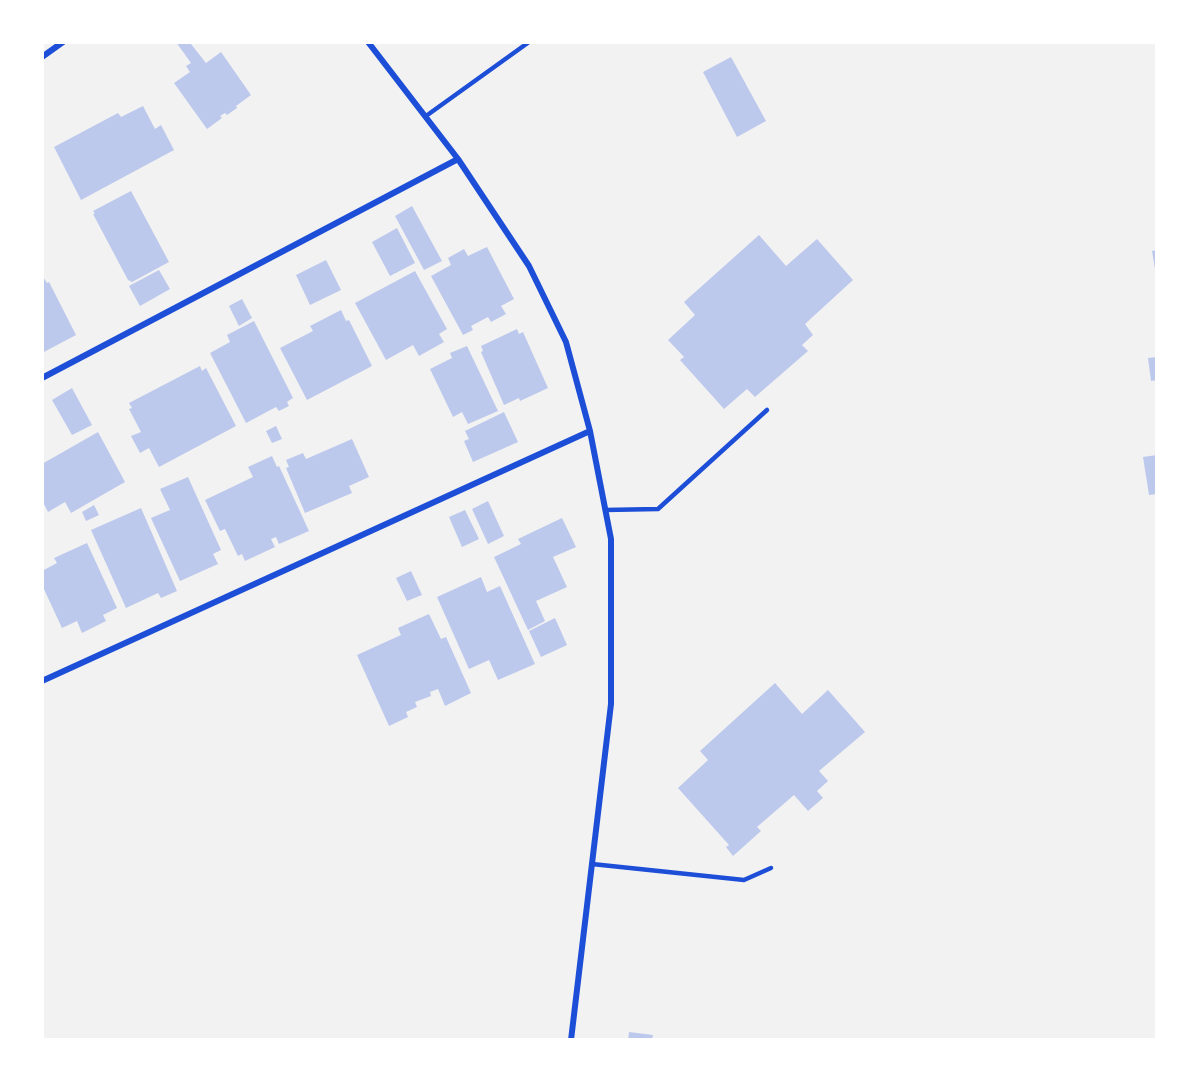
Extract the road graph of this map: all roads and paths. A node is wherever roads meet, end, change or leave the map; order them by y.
1 (63, 42) edge
2 (368, 42) edge
3 (530, 42) edge
4 (42, 57) edge
5 (426, 116) junction
6 (458, 159) junction
7 (42, 378) edge
8 (767, 410) dead end
9 (590, 430) junction
10 (605, 510) junction
11 (42, 681) edge
12 (592, 864) junction
13 (771, 868) dead end
14 (572, 1040) edge

1 - 4 street
2 - 5 street
3 - 5 lane
5 - 6 street
6 - 7 street
6 - 9 street
8 - 10 lane
9 - 10 street
9 - 11 street
10 - 12 street
12 - 13 lane
12 - 14 street

